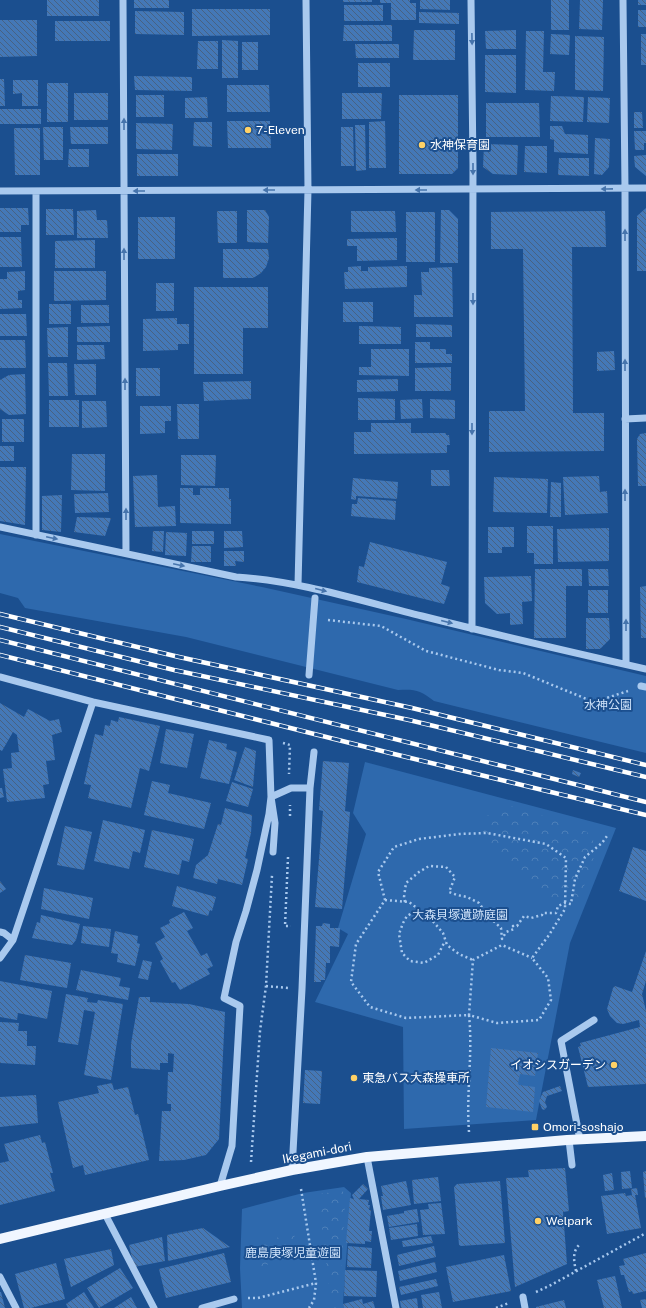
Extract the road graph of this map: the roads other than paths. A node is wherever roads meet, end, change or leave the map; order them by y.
1 (123, 0) edge
2 (306, 0) edge
3 (471, 0) edge
4 (623, 0) edge
5 (625, 188) junction
6 (646, 188) edge
7 (308, 190) junction
8 (473, 190) junction
9 (0, 191) edge
10 (36, 191) junction
11 (124, 191) junction
12 (646, 418) edge
13 (625, 419) junction
14 (0, 527) edge
15 (36, 535) junction
16 (126, 553) junction
17 (298, 585) junction
18 (315, 598) dead end
19 (472, 629) junction
20 (626, 664) junction
21 (646, 669) edge
22 (309, 675) dead end
23 (0, 677) edge
24 (93, 702) junction
25 (314, 752) dead end
26 (310, 788) junction
27 (271, 798) junction
28 (274, 852) road end
29 (0, 932) edge
30 (13, 940) junction
31 (0, 958) edge
32 (594, 1020) dead end
33 (646, 1136) edge
34 (569, 1140) junction
35 (580, 1140) junction
36 (367, 1157) junction
37 (572, 1165) dead end
38 (292, 1170) junction
39 (220, 1186) junction
40 (105, 1214) junction
41 (0, 1239) edge
42 (0, 1277) edge
43 (523, 1297) road end
44 (234, 1299) road end
45 (16, 1308) edge
46 (154, 1308) edge
47 (202, 1308) edge
48 (396, 1308) edge
49 (525, 1308) edge

11 -> 1 street
2 - 7 street
3 -> 8 street
4 - 5 street
5 - 6 street
5 -> 8 street
13 -> 5 street
8 -> 7 street
7 -> 11 street
7 - 17 street
8 -> 19 street
9 - 10 street
10 - 11 street
10 - 15 street
16 -> 11 street
12 - 13 street
20 -> 13 street
14 - 15 street
15 -> 16 street
16 -> 17 street
17 -> 19 street
18 - 22 street
19 - 20 street
20 - 21 street
23 - 24 street
24 - 27 street
24 - 30 street
25 - 26 street
26 - 27 street
26 - 38 street
27 - 28 street
27 - 39 street
29 - 30 street
30 - 31 street
32 - 35 street
33 - 35 main road, Ikegami-dori
34 - 35 main road, Ikegami-dori
34 - 36 main road, Ikegami-dori
34 - 37 street
36 - 38 main road, Ikegami-dori
36 - 48 street
38 - 39 main road, Ikegami-dori
39 - 40 main road, Ikegami-dori
40 - 41 main road, Ikegami-dori
40 - 46 street
42 - 45 street
43 - 49 street
44 - 47 street

